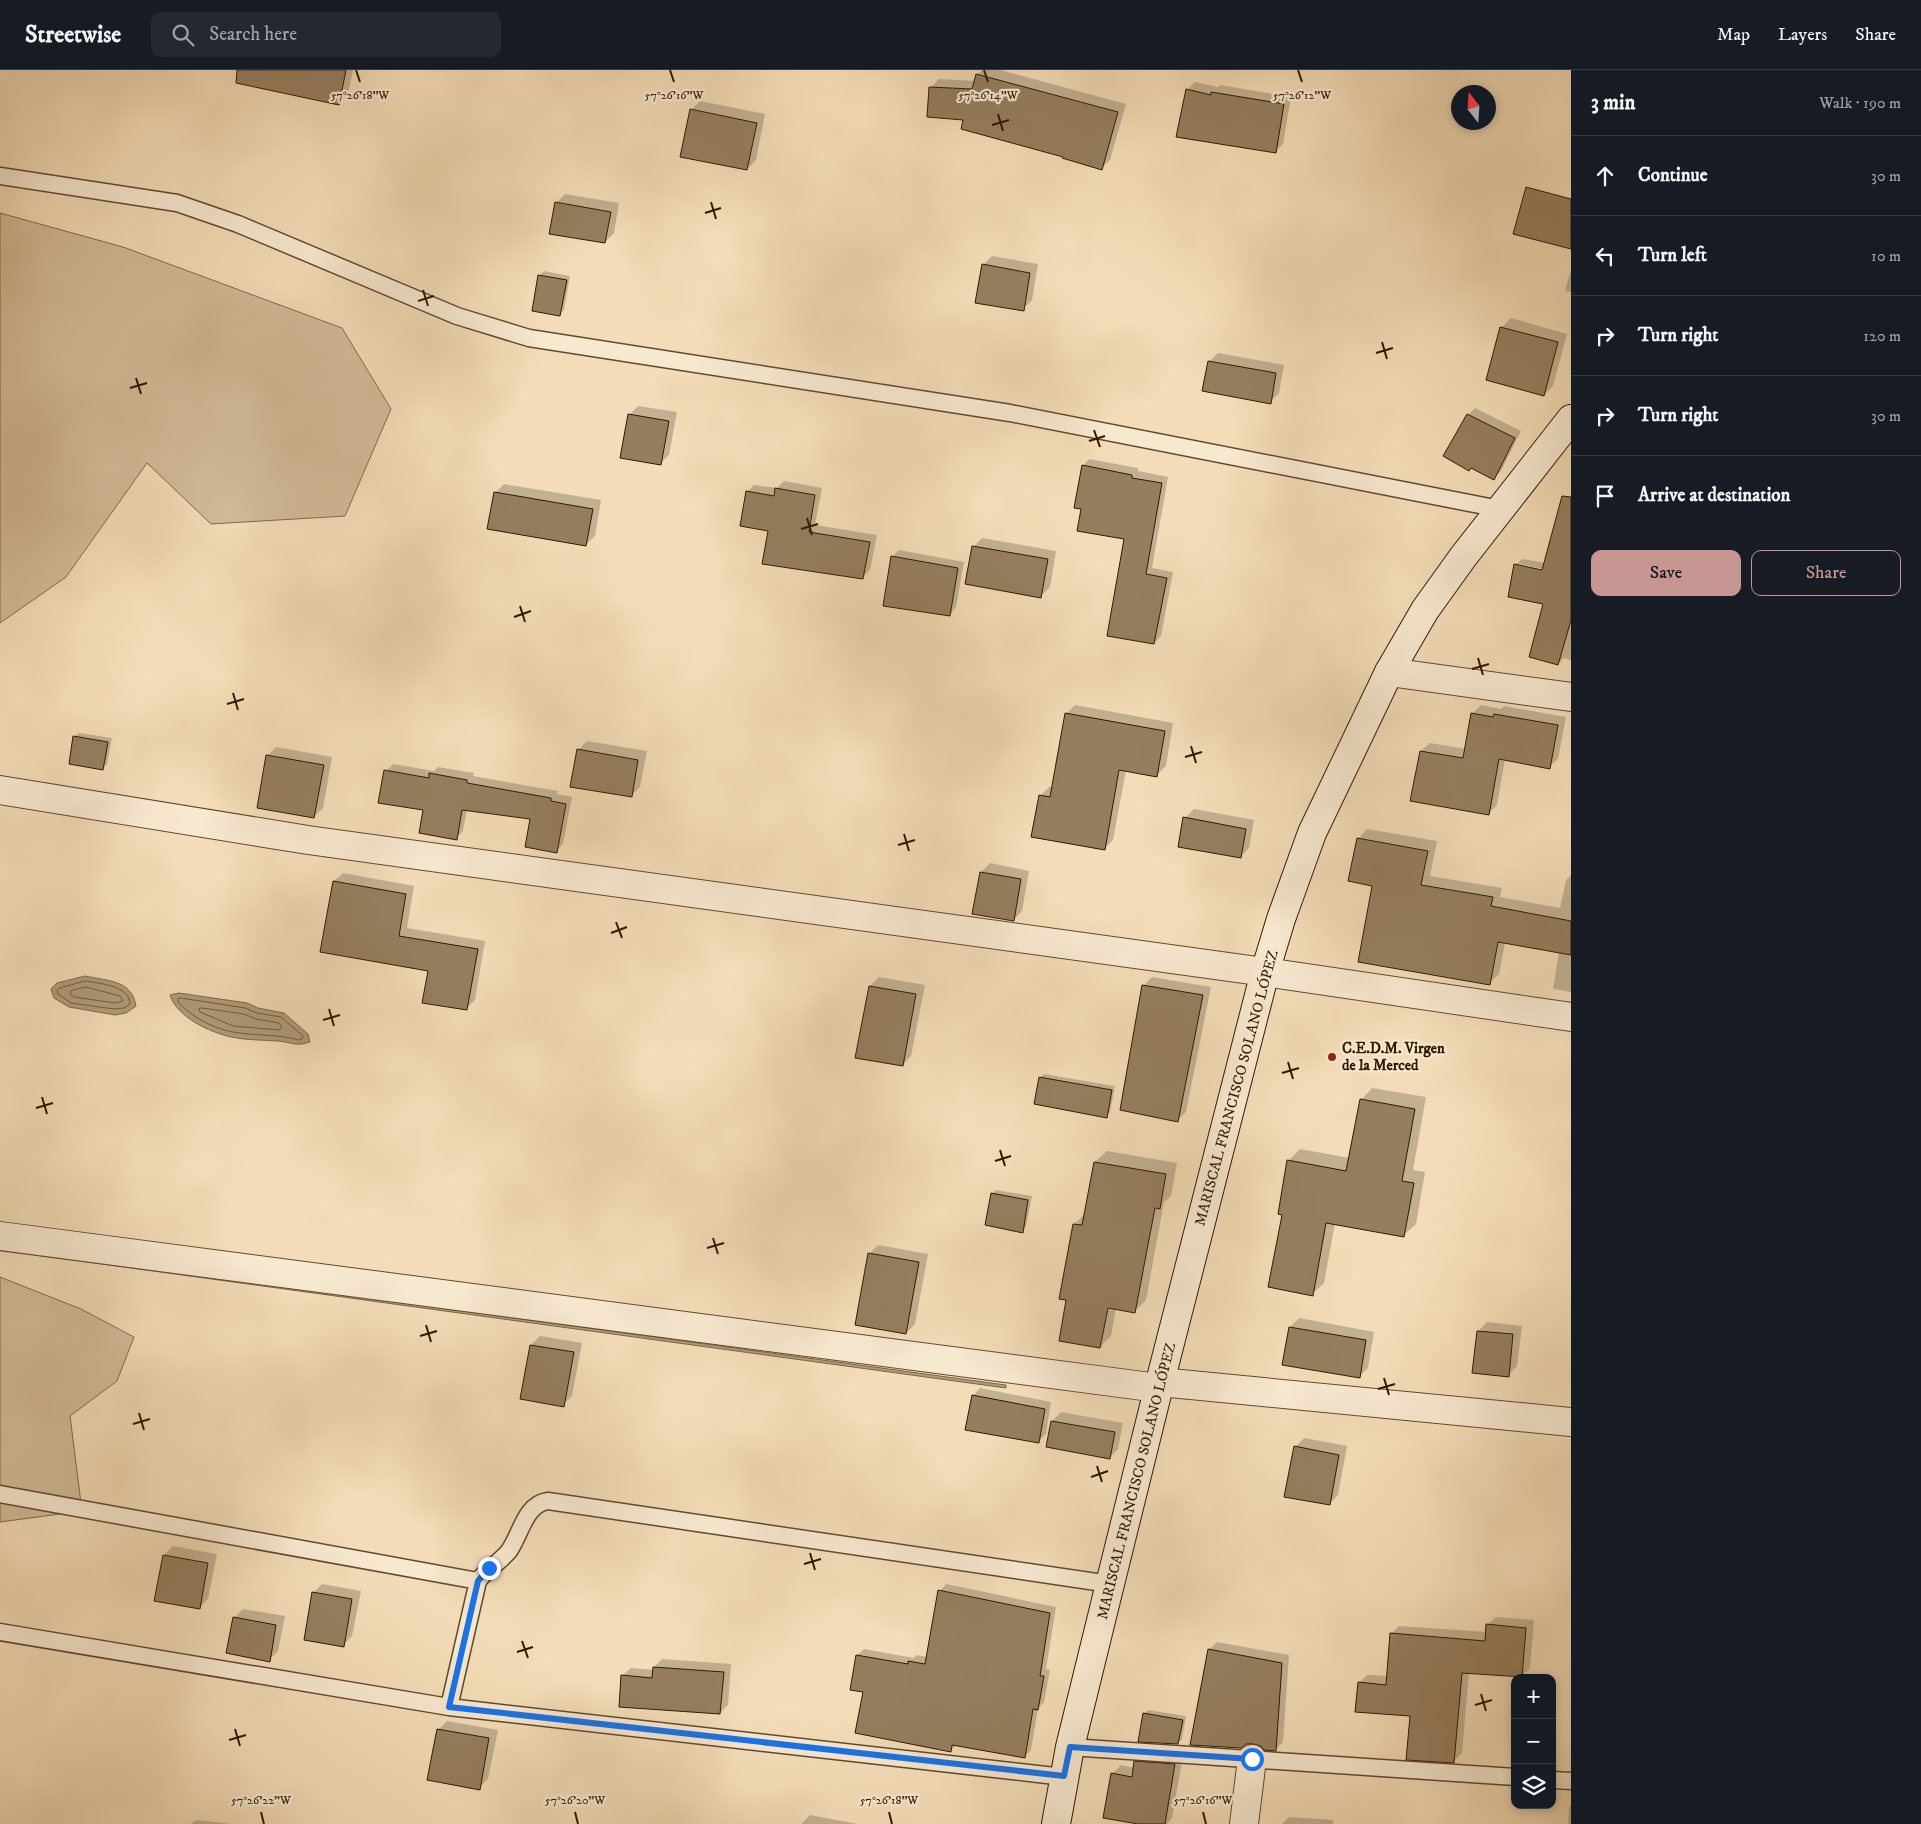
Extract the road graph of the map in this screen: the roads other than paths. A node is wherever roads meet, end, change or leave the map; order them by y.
1 (0, 176) edge
2 (1571, 419) edge
3 (1500, 509) junction
4 (1389, 672) junction
5 (1571, 697) edge
6 (0, 790) edge
7 (1265, 972) junction
8 (1571, 1017) edge
9 (0, 1236) edge
10 (1159, 1385) junction
11 (1571, 1422) edge
12 (0, 1494) edge
13 (478, 1581) junction
14 (1110, 1584) junction
15 (0, 1632) edge
16 (449, 1707) junction
17 (1070, 1747) junction
18 (1252, 1759) junction
19 (1064, 1776) junction
20 (1511, 1777) edge
21 (1556, 1780) edge
22 (1571, 1781) edge
23 (1056, 1824) edge
24 (1244, 1824) edge

1 - 3 lane
2 - 3 street, MARISCAL FRANCISCO SOLANO LÓPEZ
3 - 4 street, MARISCAL FRANCISCO SOLANO LÓPEZ
4 - 5 street
4 - 7 street, MARISCAL FRANCISCO SOLANO LÓPEZ
6 - 7 street
7 - 8 street
7 - 10 street, MARISCAL FRANCISCO SOLANO LÓPEZ
9 - 10 street
10 - 11 street
10 - 14 street, MARISCAL FRANCISCO SOLANO LÓPEZ
12 - 13 lane
13 - 14 lane
13 - 16 lane
14 - 17 street, MARISCAL FRANCISCO SOLANO LÓPEZ
15 - 16 lane
16 - 19 lane
17 - 18 lane
17 - 19 street, MARISCAL FRANCISCO SOLANO LÓPEZ
18 - 20 lane
18 - 24 street
19 - 23 street, MARISCAL FRANCISCO SOLANO LÓPEZ
21 - 22 lane

